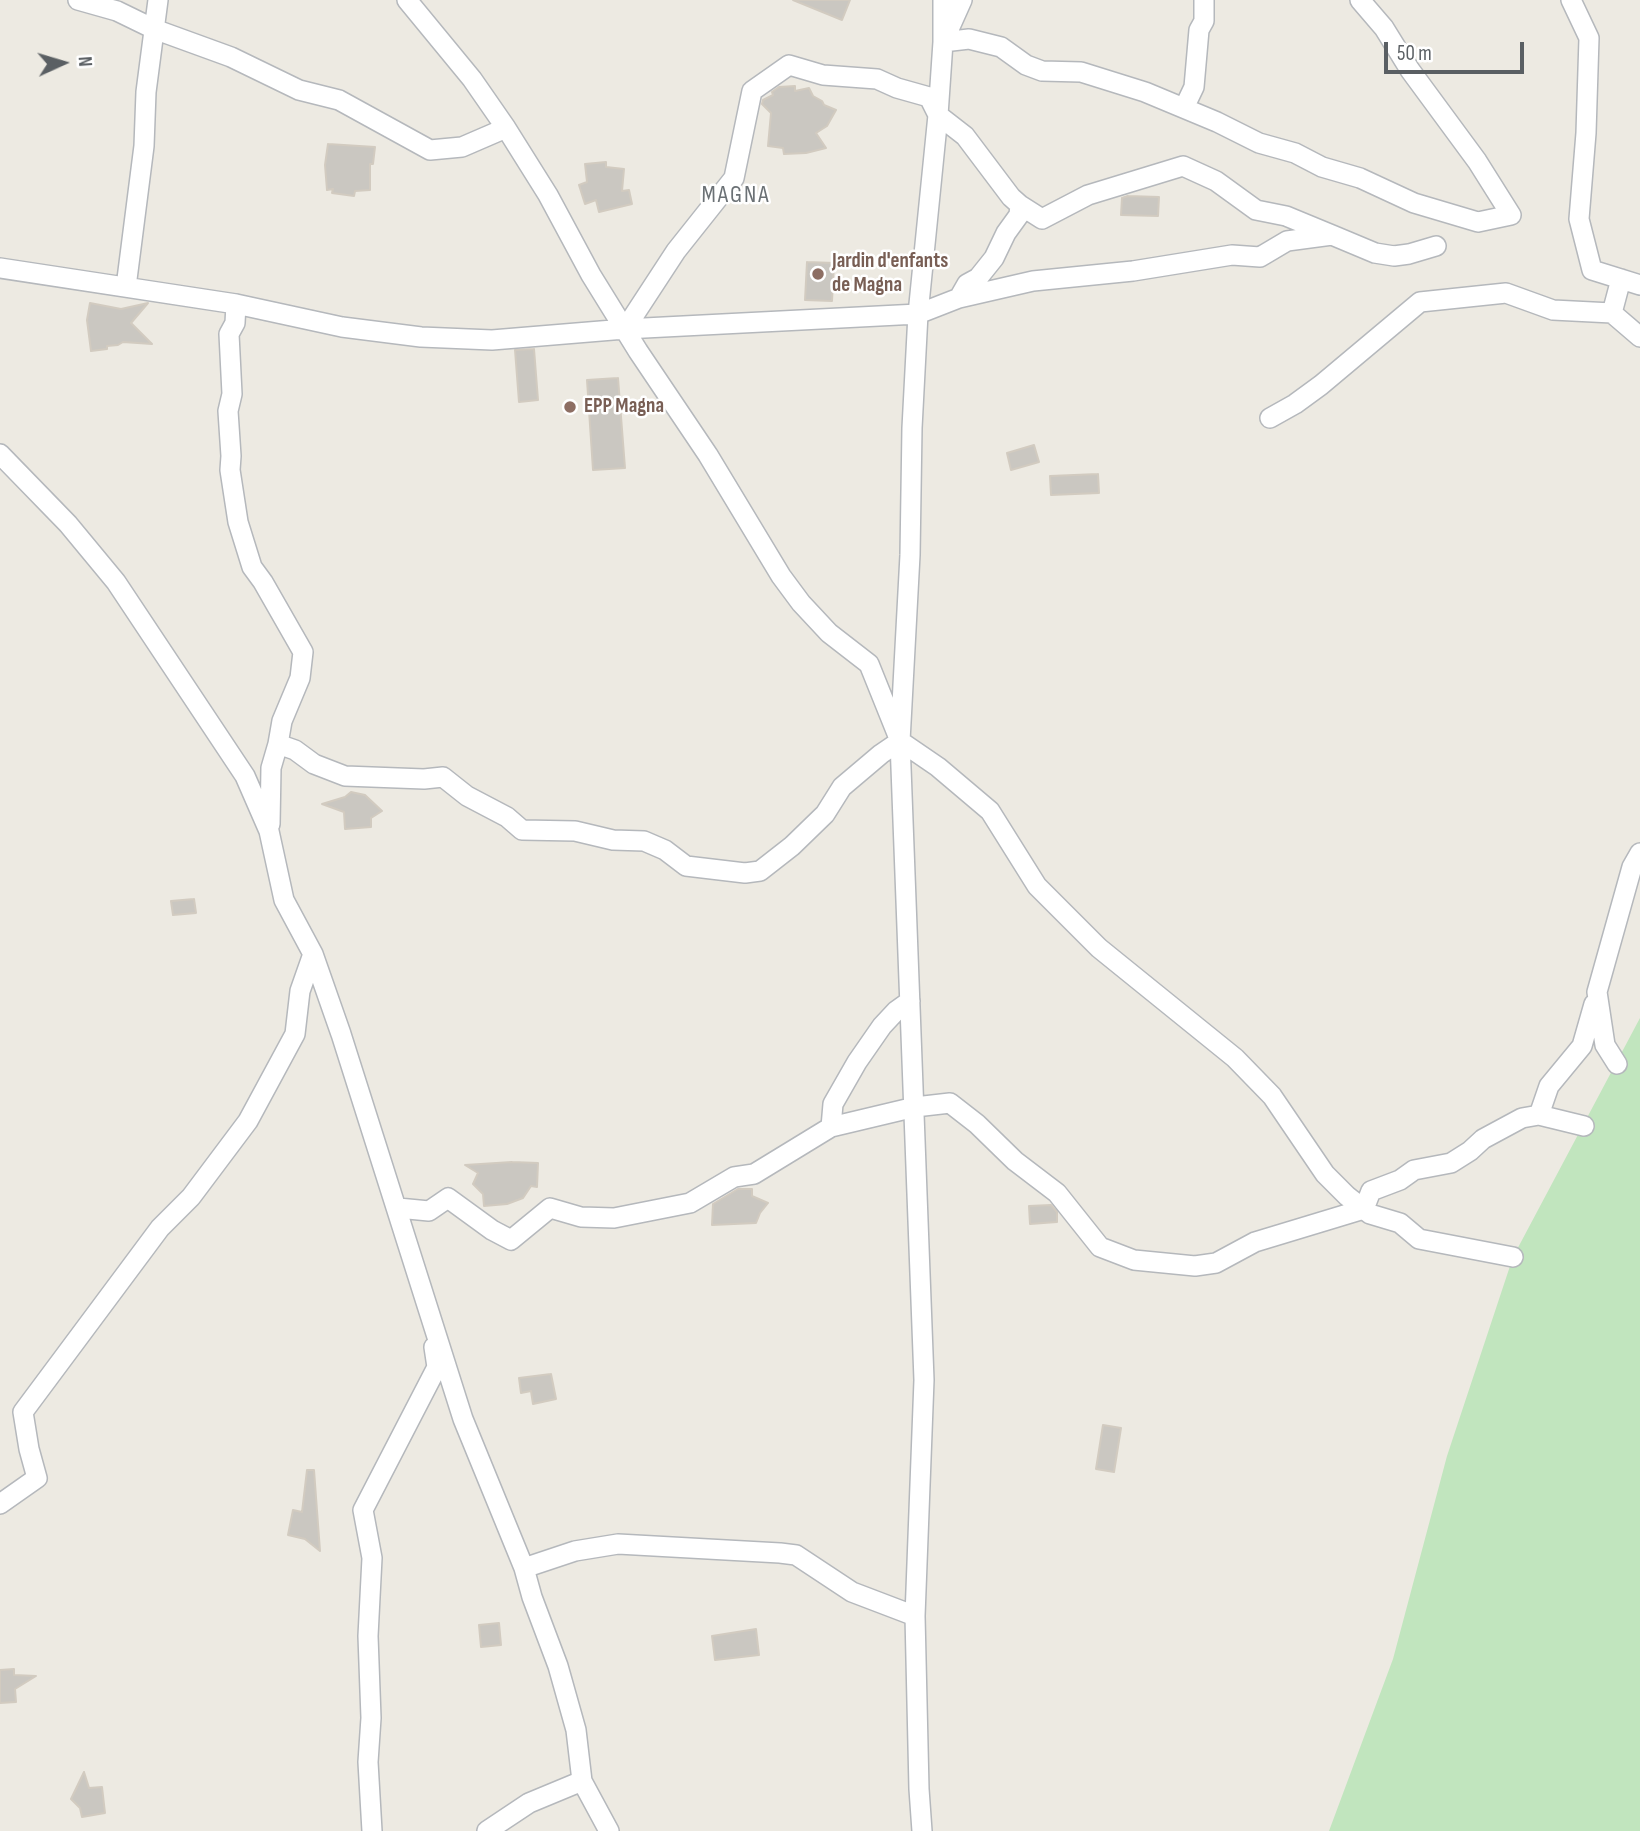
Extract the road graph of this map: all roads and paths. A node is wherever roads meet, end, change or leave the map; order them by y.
1 (78, 0) edge
2 (158, 0) edge
3 (408, 0) edge
4 (943, 0) edge
5 (962, 0) edge
6 (1205, 0) edge
7 (1360, 0) edge
8 (1571, 0) edge
9 (154, 29) junction
10 (943, 42) junction
11 (1184, 108) junction
12 (938, 116) junction
13 (506, 128) junction
14 (1020, 205) junction
15 (1332, 235) junction
16 (1436, 246) dead end
17 (0, 268) edge
18 (1630, 282) edge
19 (126, 288) junction
20 (959, 298) junction
21 (236, 304) junction
22 (1612, 313) junction
23 (918, 314) junction
24 (625, 329) junction
25 (1640, 337) edge
26 (1270, 418) dead end
27 (0, 454) edge
28 (900, 741) junction
29 (278, 744) junction
30 (269, 831) junction
31 (1640, 853) edge
32 (313, 954) junction
33 (1597, 992) junction
34 (910, 1001) junction
35 (1617, 1064) dead end
36 (915, 1107) junction
37 (1539, 1115) junction
38 (1584, 1126) dead end
39 (831, 1127) junction
40 (398, 1208) junction
41 (1364, 1209) junction
42 (1513, 1257) dead end
43 (432, 1322) junction
44 (0, 1504) edge
45 (524, 1568) junction
46 (915, 1616) junction
47 (582, 1781) junction
48 (372, 1831) edge
49 (487, 1831) edge
50 (609, 1831) edge
51 (922, 1831) edge

1 - 9 street
2 - 9 street
3 - 13 street
4 - 10 street
5 - 10 street
6 - 11 street
7 - 11 street
8 - 18 street
9 - 13 street
9 - 19 street
10 - 11 street
10 - 12 street
12 - 14 street
12 - 23 street
12 - 24 street
13 - 24 street
14 - 15 street
14 - 20 street
15 - 16 street
15 - 20 street
17 - 19 street
18 - 22 street
19 - 21 street
20 - 23 street
21 - 24 street
21 - 29 street
22 - 25 street
22 - 26 street
23 - 24 street
23 - 28 street
24 - 28 street
27 - 30 street
28 - 29 street
28 - 34 street
28 - 41 street
29 - 30 street
30 - 32 street
31 - 33 street
32 - 40 street
32 - 44 street
33 - 35 street
33 - 37 street
34 - 36 street
34 - 39 street
36 - 39 street
36 - 41 street
36 - 46 street
37 - 38 street
37 - 41 street
39 - 40 street
40 - 43 street
41 - 42 street
43 - 45 street
43 - 48 street
45 - 46 street
45 - 47 street
46 - 51 street
47 - 49 street
47 - 50 street

